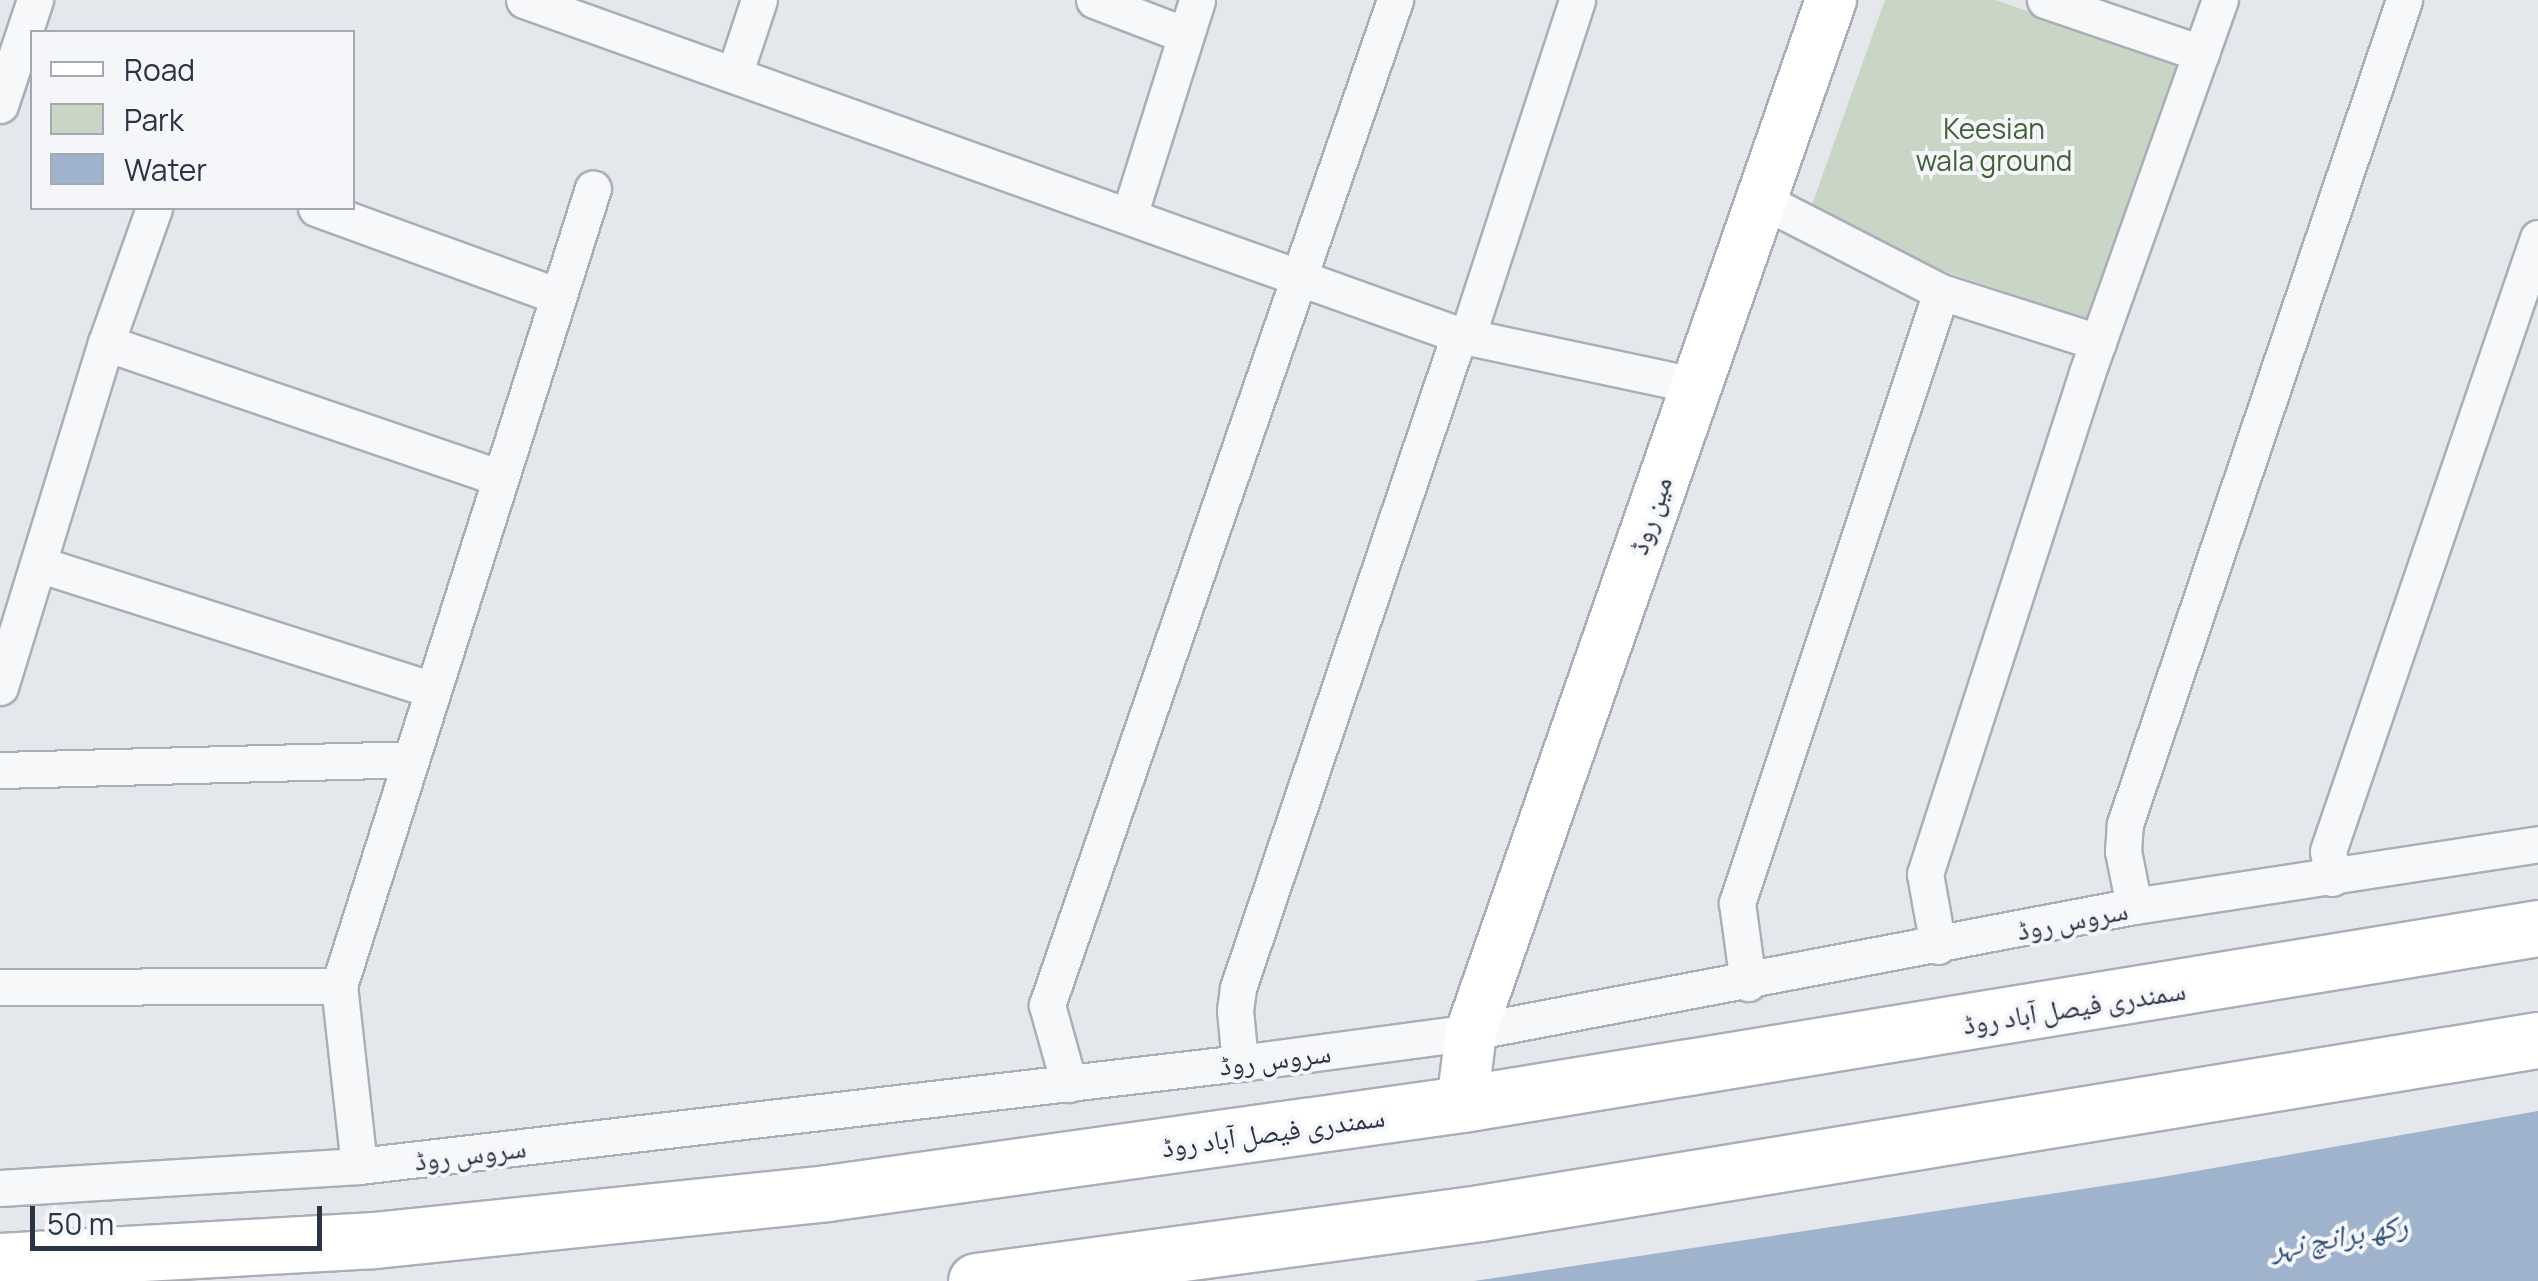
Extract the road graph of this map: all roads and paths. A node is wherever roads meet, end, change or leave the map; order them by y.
1 (35, 0) edge
2 (759, 0) edge
3 (1094, 0) edge
4 (1196, 0) edge
5 (1395, 0) edge
6 (1576, 0) edge
7 (1831, 0) edge
8 (2044, 0) edge
9 (2220, 0) edge
10 (2404, 0) edge
11 (545, 4) edge
12 (1186, 34) junction
13 (2201, 53) junction
14 (734, 75) junction
15 (13, 96) edge
16 (593, 188) dead end
17 (1760, 198) junction
18 (153, 210) edge
19 (322, 210) edge
20 (1129, 216) junction
21 (2536, 252) edge
22 (1302, 278) junction
23 (1942, 292) junction
24 (558, 296) junction
25 (1463, 336) junction
26 (2098, 342) junction
27 (106, 343) junction
28 (1694, 385) junction
29 (500, 478) junction
30 (38, 564) junction
31 (0, 686) edge
32 (432, 690) junction
33 (411, 758) junction
34 (0, 770) edge
35 (2538, 844) edge
36 (2332, 878) junction
37 (2134, 906) junction
38 (2538, 928) edge
39 (1938, 946) junction
40 (1748, 983) junction
41 (338, 986) junction
42 (0, 987) edge
43 (1472, 1032) junction
44 (2538, 1040) edge
45 (1240, 1064) junction
46 (1068, 1084) junction
47 (1462, 1104) junction
48 (359, 1166) junction
49 (0, 1188) edge
50 (0, 1261) edge
51 (976, 1281) edge

1 - 15 street
2 - 14 street
3 - 12 street
4 - 12 street
5 - 22 street
6 - 25 street
7 - 17 street, مین روڈ
8 - 13 street
9 - 13 street
10 - 37 street
11 - 14 street
12 - 20 street
13 - 26 street
14 - 20 street
16 - 24 street
17 - 23 street
17 - 28 street, مین روڈ
18 - 27 street
19 - 24 street
20 - 22 street
21 - 36 street
22 - 25 street
22 - 46 street
23 - 26 street
23 - 40 street
24 - 29 street
25 - 28 street
25 - 45 street
26 - 39 street
27 - 29 street
27 - 30 street
28 - 43 street, مین روڈ
29 - 32 street
30 - 31 street
30 - 32 street
32 - 33 street
33 - 34 street
33 - 41 street
35 - 36 street, سروس روڈ
36 - 37 street, سروس روڈ
37 - 39 street, سروس روڈ
38 - 47 main road, سمندری فیصل آباد روڈ
39 - 40 street, سروس روڈ
40 - 43 street, سروس روڈ
41 - 42 street
41 - 48 street
43 - 45 street, سروس روڈ
43 - 47 street, مین روڈ
44 - 51 main road
45 - 46 street, سروس روڈ
46 - 48 street, سروس روڈ
47 - 50 main road, سمندری فیصل آباد روڈ
48 - 49 street, سروس روڈ

